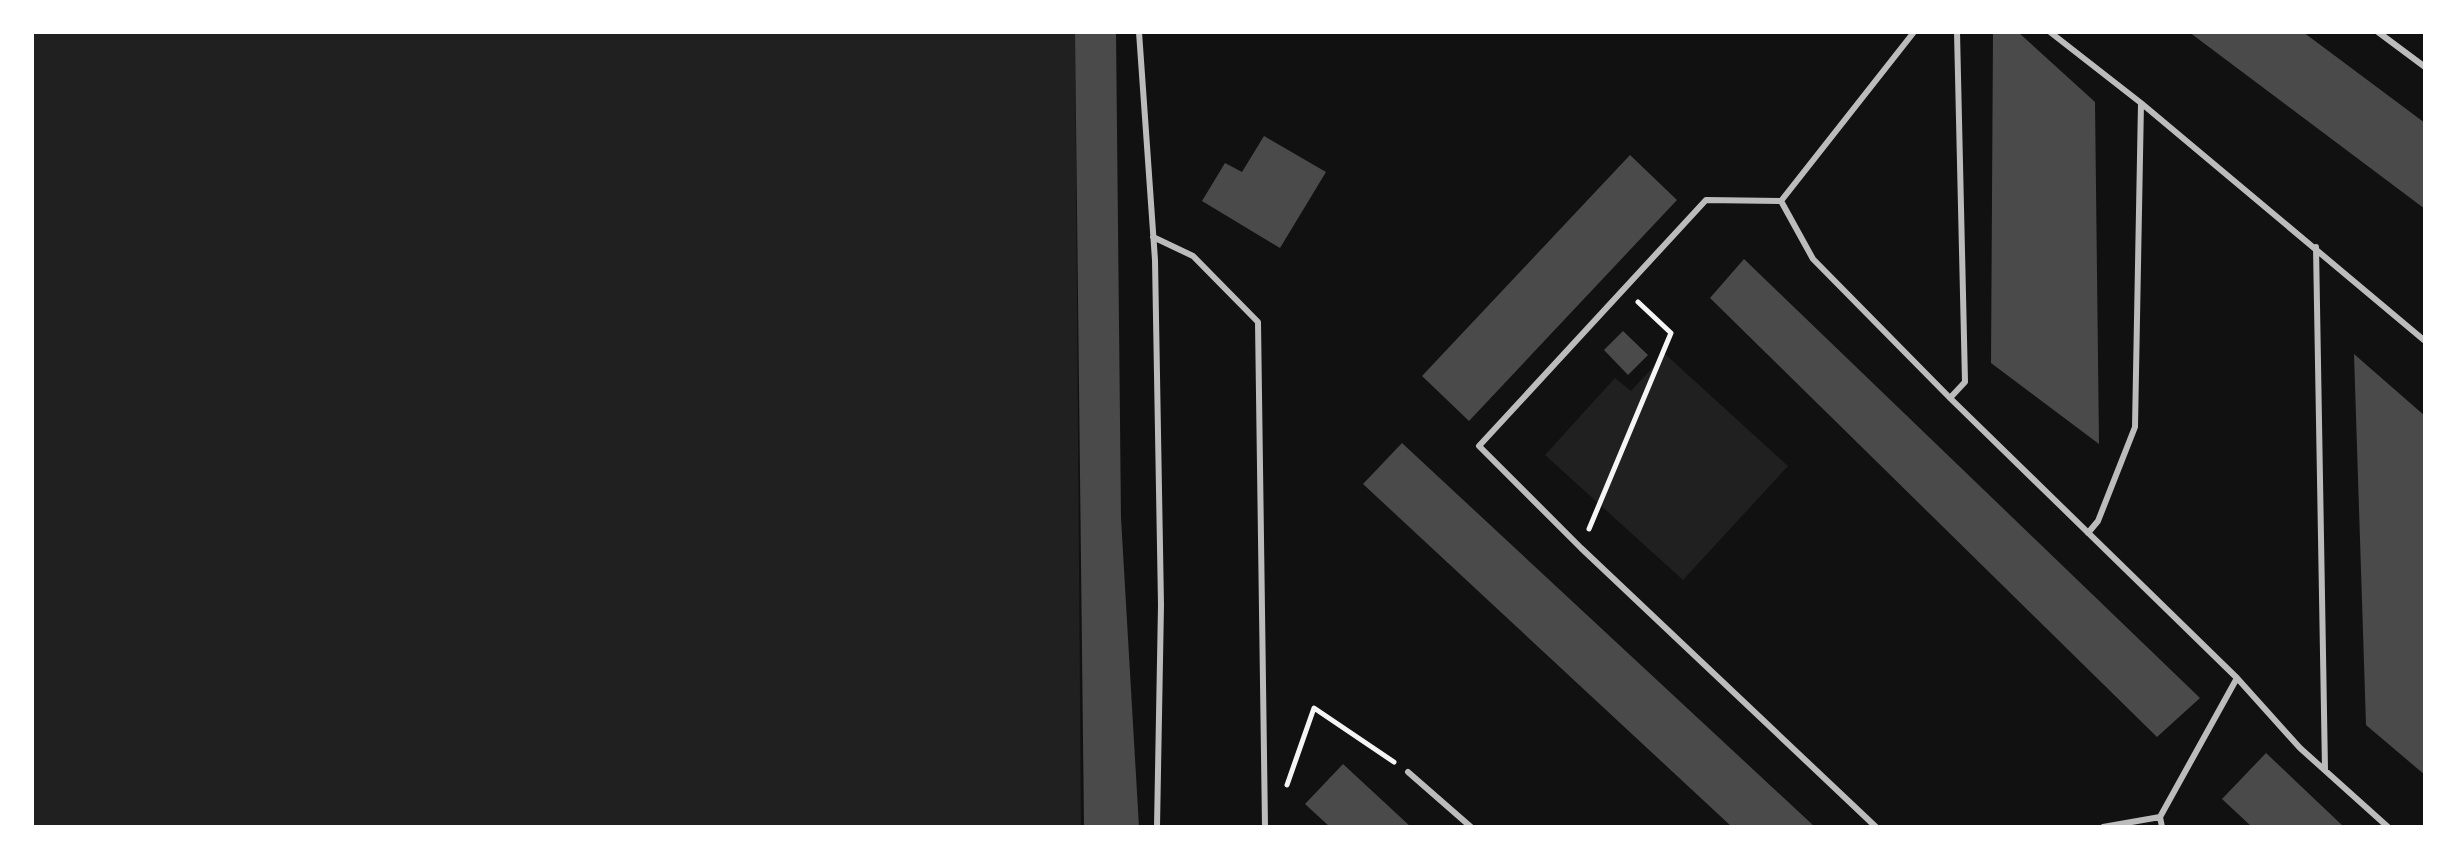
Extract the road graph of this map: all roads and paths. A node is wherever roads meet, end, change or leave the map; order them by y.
1 (1139, 32) edge
2 (1914, 32) edge
3 (1957, 32) edge
4 (2050, 32) edge
5 (2378, 32) edge
6 (2425, 67) edge
7 (2141, 103) junction
8 (1781, 201) junction
9 (1153, 237) junction
10 (2316, 247) junction
11 (1622, 288) junction
12 (2425, 341) edge
13 (1950, 398) junction
14 (2088, 533) junction
15 (1581, 548) junction
16 (2237, 678) junction
17 (2325, 770) junction
18 (1408, 772) joint
19 (1283, 797) dead end
20 (2160, 817) junction
21 (1157, 827) edge
22 (1265, 827) edge
23 (1471, 827) edge
24 (1876, 827) edge
25 (2103, 827) edge
26 (2162, 827) edge
27 (2388, 827) edge

1 - 9 lane
2 - 8 lane
3 - 13 lane
4 - 7 lane
5 - 6 lane
7 - 10 lane
7 - 14 lane
8 - 11 lane
8 - 13 lane
9 - 21 lane
9 - 22 lane
10 - 12 lane
10 - 17 lane
11 - 15 path
11 - 15 lane
13 - 14 lane
14 - 16 lane
15 - 24 lane
16 - 17 lane
16 - 20 lane
17 - 27 lane
18 - 19 path
18 - 23 lane
20 - 25 lane
20 - 26 lane

